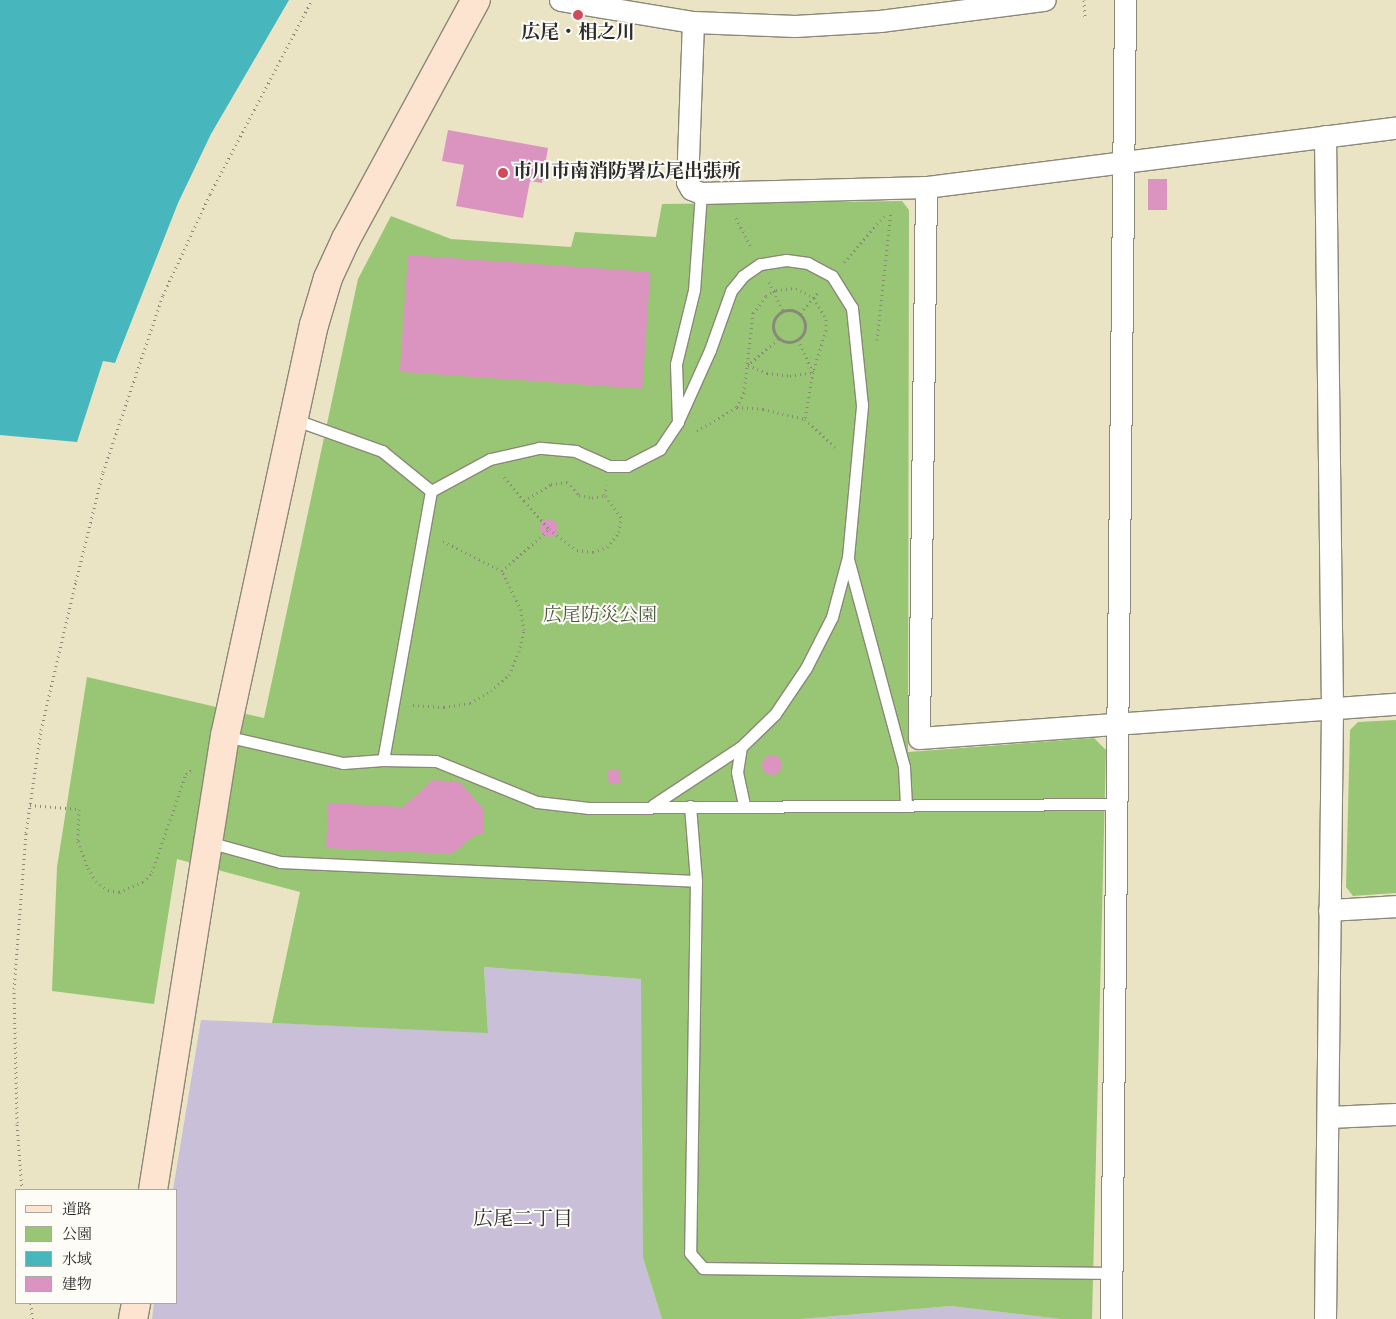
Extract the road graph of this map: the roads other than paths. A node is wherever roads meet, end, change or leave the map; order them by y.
1 (476, 0) edge
2 (560, 0) edge
3 (1045, 0) edge
4 (1125, 0) edge
5 (693, 22) junction
6 (1396, 128) edge
7 (1325, 136) junction
8 (1124, 162) junction
9 (926, 187) junction
10 (701, 193) junction
11 (293, 419) junction
12 (678, 422) junction
13 (431, 491) junction
14 (848, 557) junction
15 (1396, 704) edge
16 (1332, 708) junction
17 (1118, 722) junction
18 (225, 736) junction
19 (741, 747) junction
20 (383, 760) junction
21 (1115, 804) junction
22 (653, 805) junction
23 (744, 805) junction
24 (906, 805) junction
25 (690, 806) junction
26 (208, 842) junction
27 (696, 881) junction
28 (1396, 906) edge
29 (1329, 910) junction
30 (1396, 1114) edge
31 (1328, 1117) junction
32 (154, 1189) edge
33 (1110, 1273) junction
34 (136, 1304) edge
35 (133, 1319) edge
36 (1111, 1319) edge
37 (1325, 1319) edge

1 - 11 street
2 - 5 street
3 - 5 street
4 - 8 street
5 - 10 street
6 - 7 street
7 - 8 street
7 - 16 street
8 - 9 street
8 - 17 street
9 - 10 street
9 - 17 street
10 - 12 lane
11 - 13 lane
11 - 18 street
12 - 13 lane
12 - 14 lane
13 - 20 lane
14 - 19 lane
14 - 24 lane
15 - 16 street
16 - 17 street
16 - 29 street
17 - 21 street
18 - 20 lane
18 - 26 street
19 - 22 lane
19 - 23 lane
20 - 22 lane
21 - 24 lane
21 - 33 street
22 - 25 lane
23 - 24 lane
23 - 25 lane
25 - 27 lane
26 - 27 lane
26 - 32 street
27 - 33 lane
28 - 29 street
29 - 31 street
30 - 31 street
31 - 37 street
33 - 36 street
34 - 35 street

